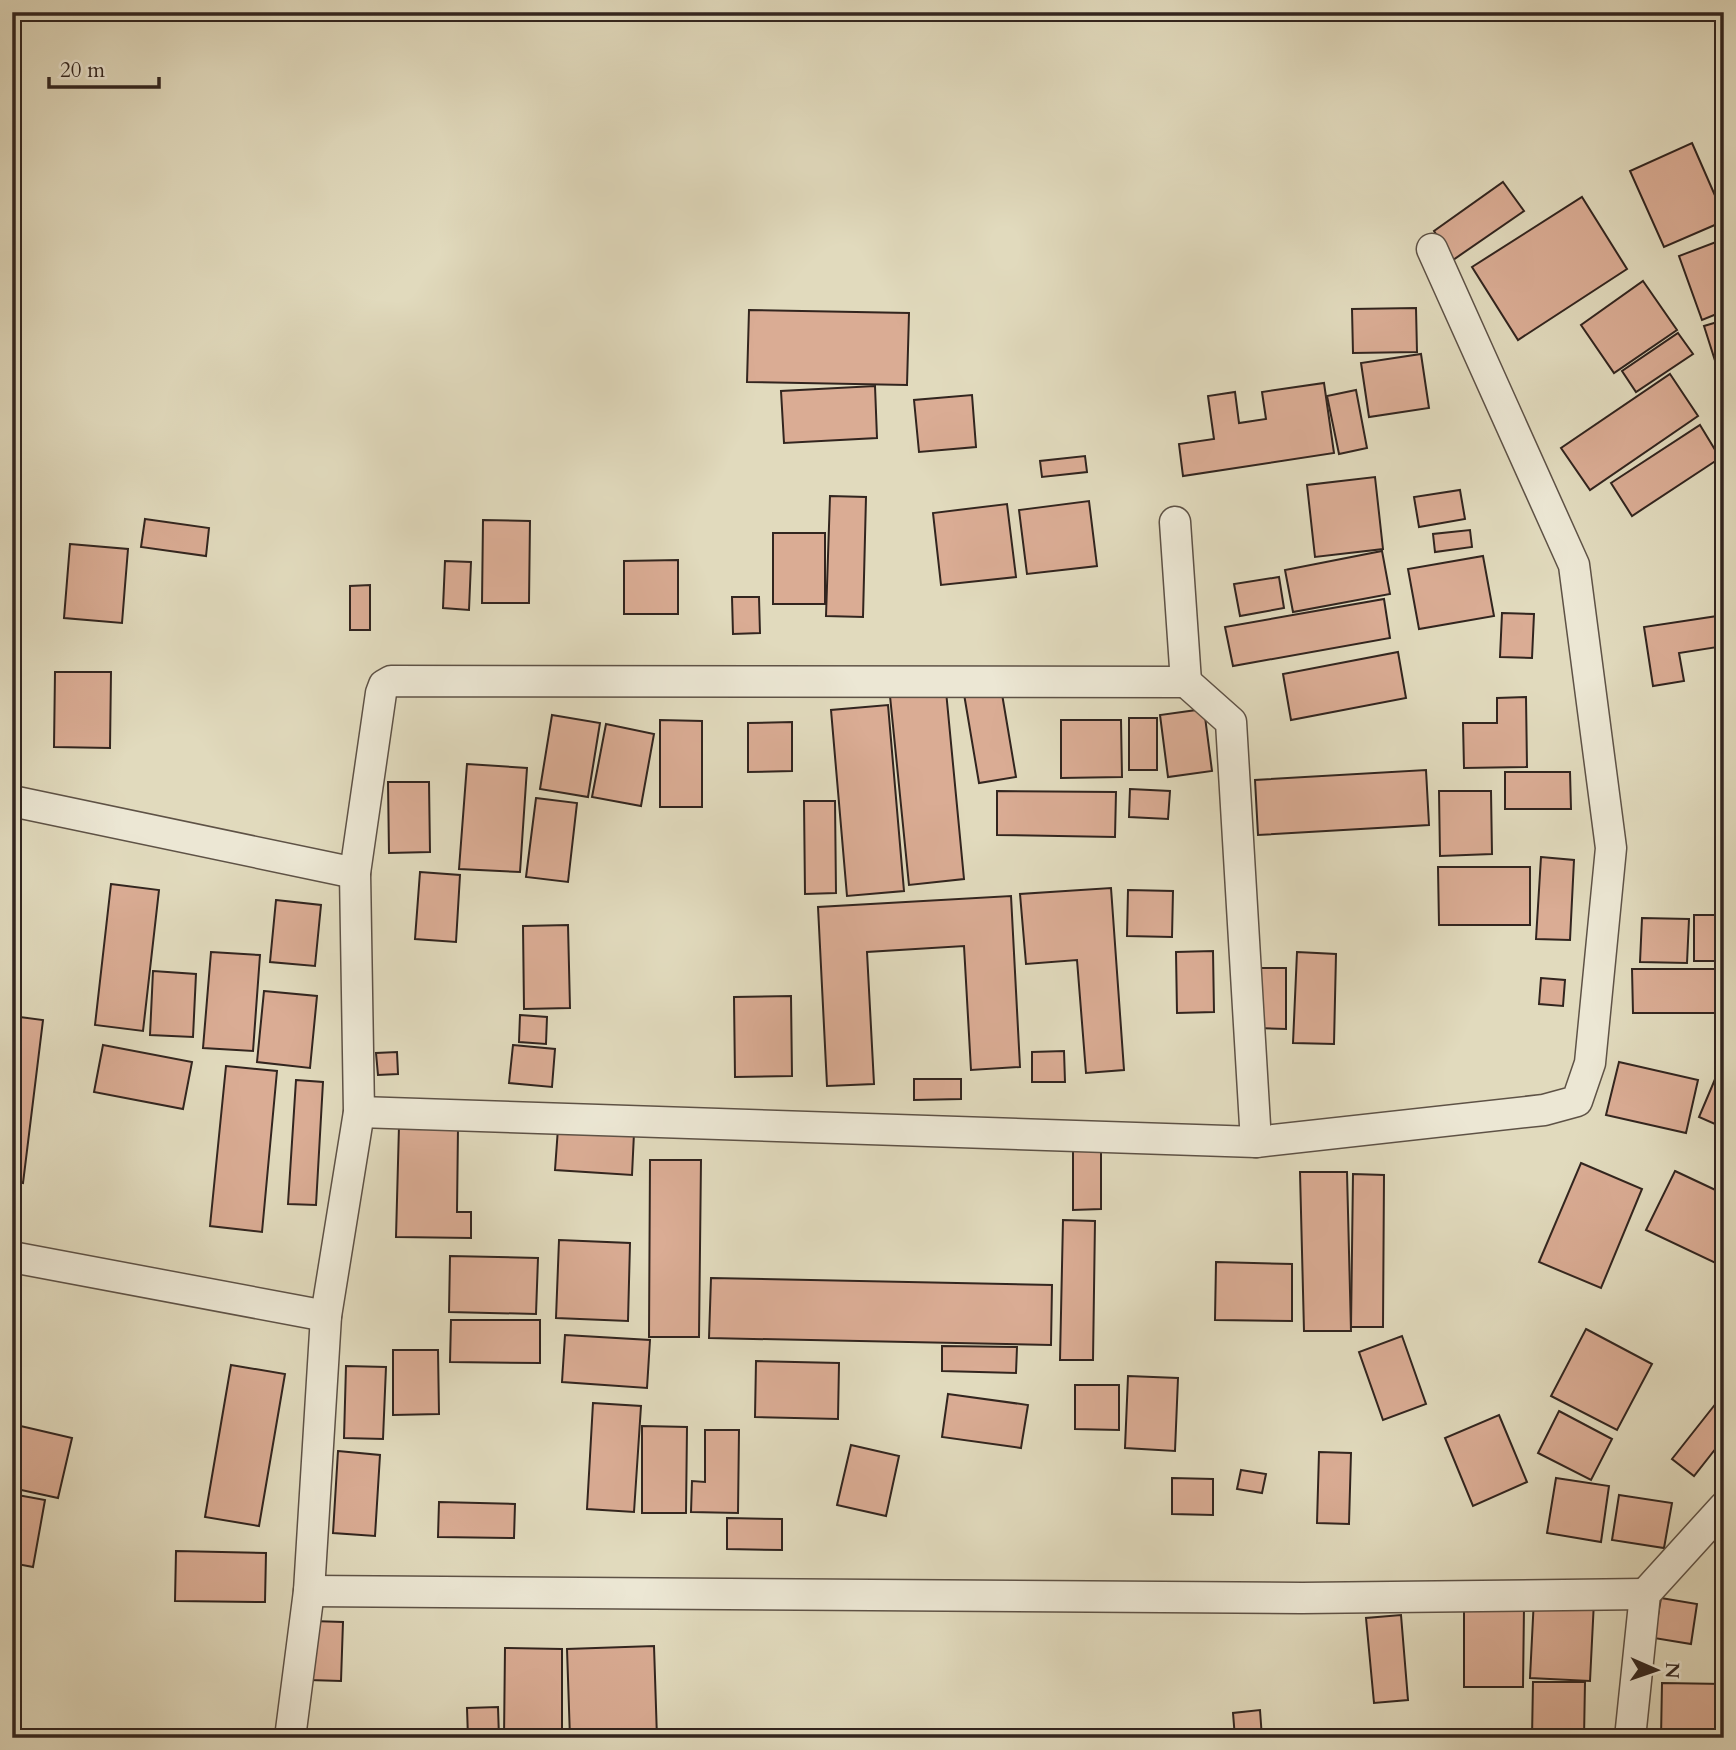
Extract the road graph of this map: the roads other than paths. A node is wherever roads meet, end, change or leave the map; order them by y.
1 (1432, 249) dead end
2 (1175, 522) dead end
3 (1186, 682) junction
4 (12, 801) edge
5 (355, 873) junction
6 (359, 1112) junction
7 (1256, 1142) junction
8 (12, 1257) edge
9 (327, 1316) junction
10 (1724, 1507) edge
11 (309, 1591) junction
12 (1645, 1594) junction
13 (290, 1738) edge
14 (1630, 1738) edge

1 - 7 street
2 - 3 street
3 - 5 street
3 - 7 street
4 - 5 street
5 - 6 street
6 - 7 street
6 - 9 street
8 - 9 street
9 - 11 street
10 - 12 street
11 - 12 street
11 - 13 street
12 - 14 street

